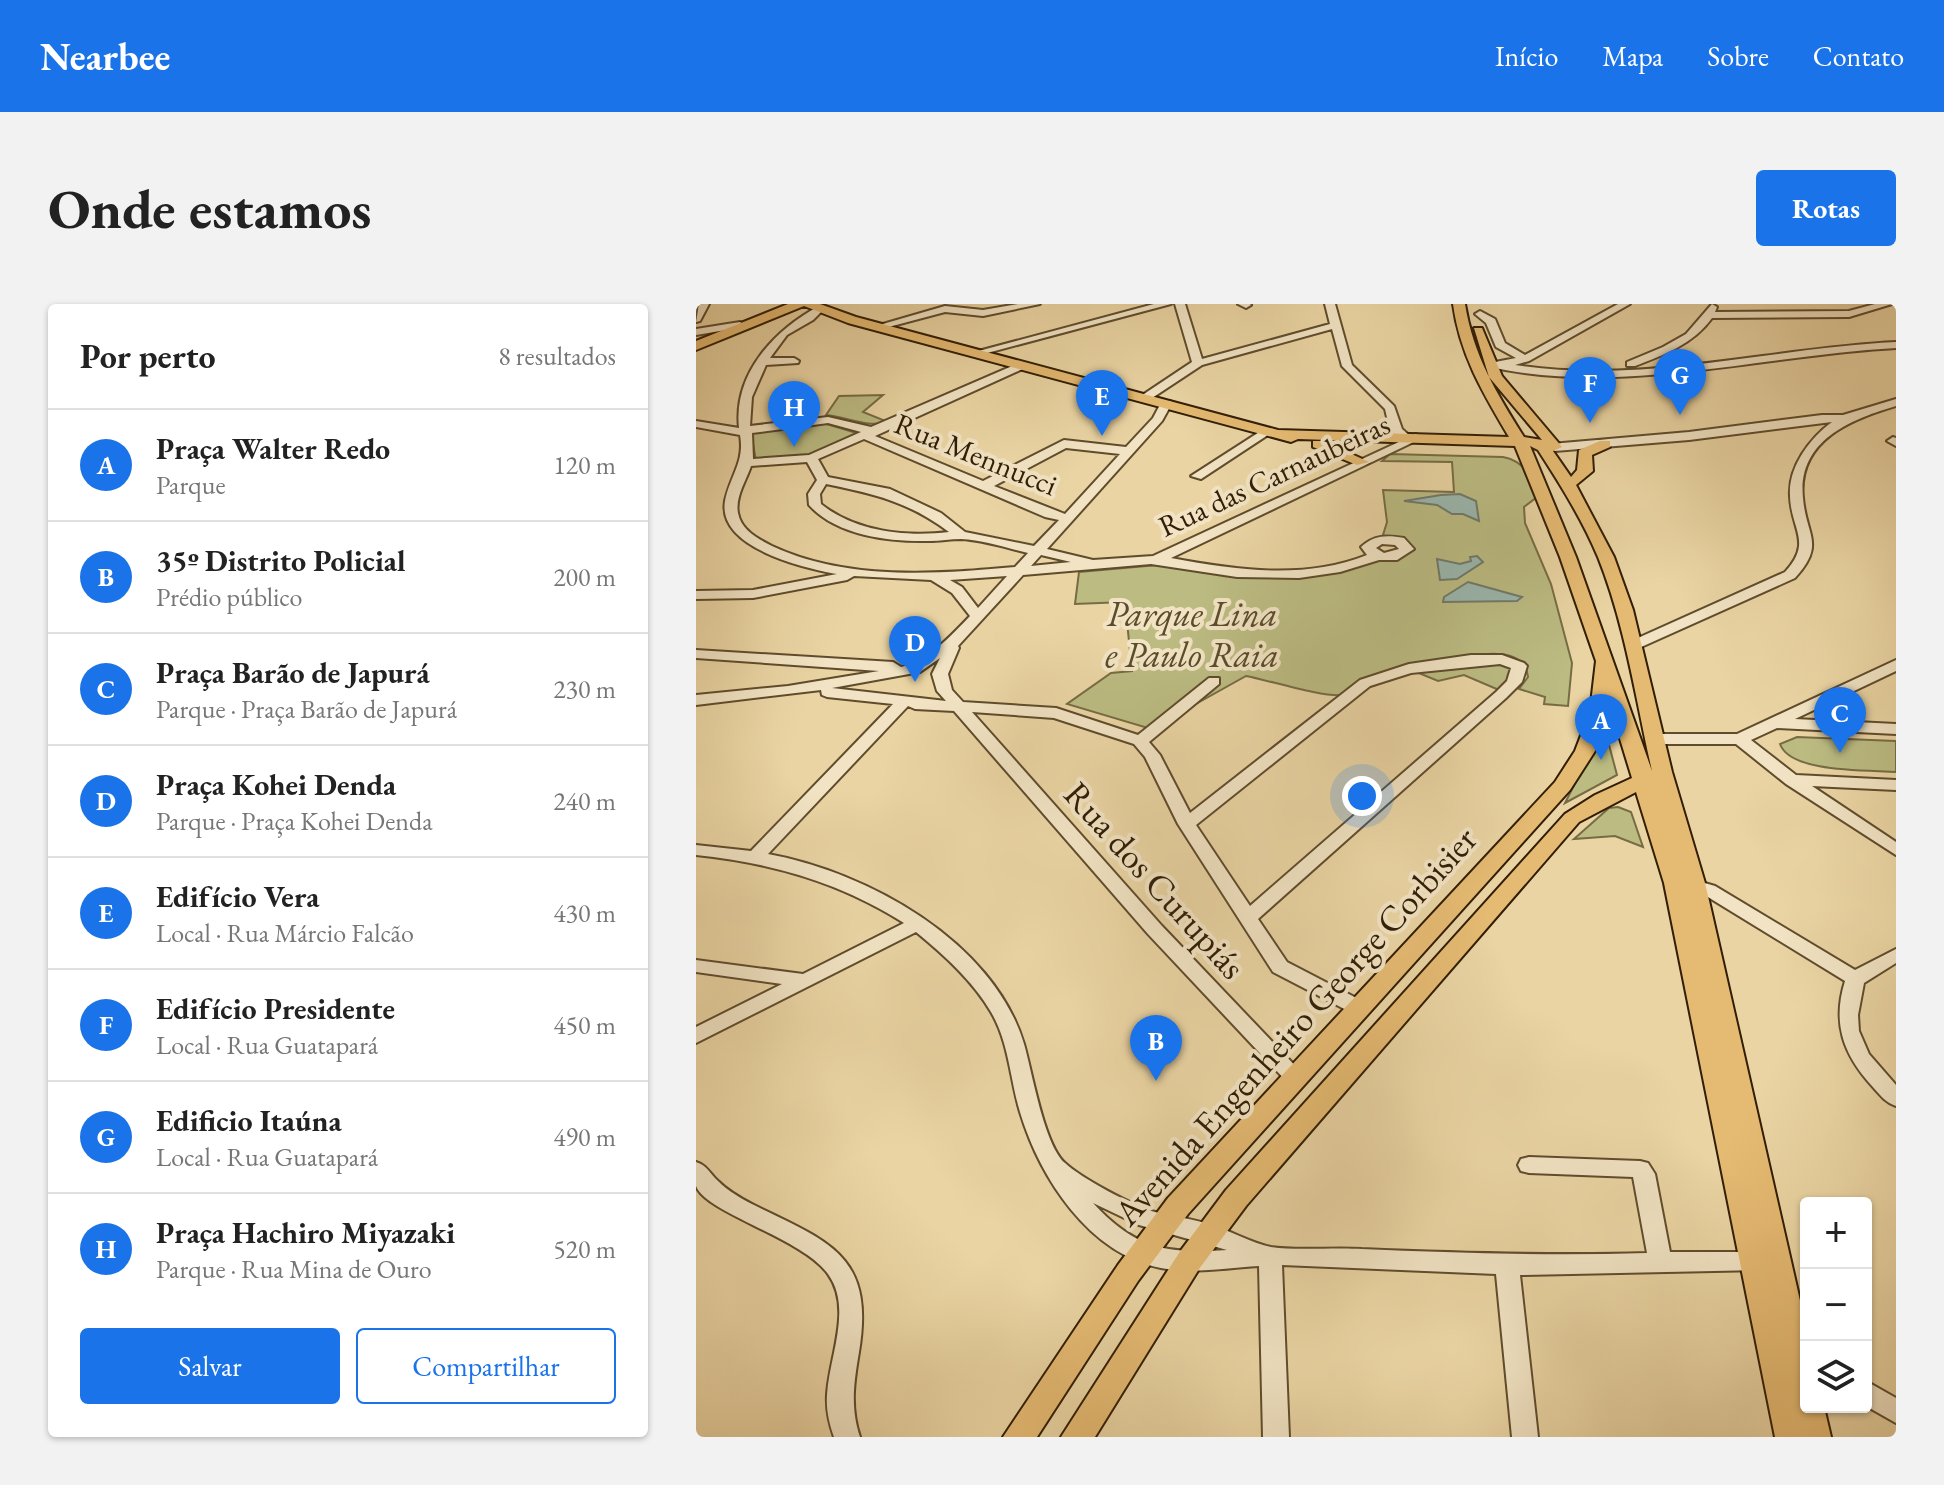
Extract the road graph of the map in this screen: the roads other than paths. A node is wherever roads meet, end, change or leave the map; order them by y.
1 (704, 304) edge
2 (1035, 304) edge
3 (1166, 304) edge
4 (1180, 304) edge
5 (1330, 304) edge
6 (1459, 304) edge
7 (1494, 304) edge
8 (1625, 304) edge
9 (1886, 304) edge
10 (814, 306) edge
11 (944, 307) edge
12 (1896, 307) edge
13 (742, 310) dead end
14 (1710, 310) edge
15 (1475, 313) edge
16 (696, 319) edge
17 (740, 325) junction
18 (876, 325) junction
19 (1333, 326) junction
20 (698, 331) edge
21 (1468, 344) junction
22 (1896, 345) edge
23 (696, 346) edge
24 (976, 353) junction
25 (1525, 359) junction
26 (764, 361) junction
27 (794, 361) dead end
28 (1198, 363) junction
29 (1023, 365) junction
30 (1494, 365) junction
31 (1606, 373) junction
32 (1145, 398) junction
33 (1896, 402) edge
34 (1166, 403) junction
35 (1197, 412) junction
36 (1158, 419) junction
37 (1844, 419) junction
38 (1507, 422) junction
39 (1394, 423) junction
40 (696, 424) edge
41 (1830, 430) junction
42 (746, 431) junction
43 (1274, 433) junction
44 (870, 434) junction
45 (1689, 436) junction
46 (1370, 438) junction
47 (1411, 438) junction
48 (1318, 444) junction
49 (1459, 444) junction
50 (1521, 444) junction
51 (1605, 444) junction
52 (1549, 447) junction
53 (1391, 448) junction
54 (1127, 451) junction
55 (811, 458) junction
56 (1362, 462) junction
57 (747, 463) junction
58 (1532, 472) junction
59 (1197, 476) dead end
60 (823, 480) junction
61 (985, 485) junction
62 (1576, 490) junction
63 (1067, 518) junction
64 (961, 535) junction
65 (1051, 536) junction
66 (1038, 549) junction
67 (1378, 555) dead end
68 (1155, 560) junction
69 (1075, 562) junction
70 (1020, 569) junction
71 (851, 575) junction
72 (932, 576) junction
73 (1556, 582) dead end
74 (1581, 594) junction
75 (696, 595) edge
76 (977, 616) junction
77 (956, 640) junction
78 (1634, 645) junction
79 (696, 654) edge
80 (1605, 660) junction
81 (834, 662) junction
82 (1896, 665) edge
83 (915, 669) junction
84 (940, 674) junction
85 (851, 681) junction
86 (1214, 681) dead end
87 (788, 691) junction
88 (945, 691) junction
89 (865, 695) junction
90 (696, 700) edge
91 (1816, 702) junction
92 (910, 703) junction
93 (966, 716) junction
94 (1771, 723) junction
95 (1832, 725) junction
96 (1896, 729) edge
97 (1654, 739) junction
98 (1740, 739) junction
99 (1140, 741) junction
100 (1653, 777) junction
101 (1792, 780) junction
102 (1896, 785) edge
103 (1187, 824) junction
104 (696, 850) edge
105 (1896, 850) edge
106 (757, 855) junction
107 (1685, 883) junction
108 (1249, 917) junction
109 (919, 923) junction
110 (1896, 955) edge
111 (696, 966) edge
112 (1855, 979) junction
113 (801, 980) junction
114 (1359, 1008) junction
115 (696, 1036) edge
116 (1295, 1078) junction
117 (1896, 1098) edge
118 (1529, 1165) dead end
119 (1058, 1169) junction
120 (696, 1170) edge
121 (1258, 1174) junction
122 (1165, 1224) junction
123 (1209, 1233) junction
124 (1142, 1252) junction
125 (1270, 1256) junction
126 (1189, 1261) junction
127 (1766, 1261) junction
128 (1660, 1262) junction
129 (1507, 1265) junction
130 (1800, 1347) edge
131 (1872, 1396) edge
132 (1896, 1412) edge
133 (1809, 1413) edge
134 (847, 1437) edge
135 (1019, 1437) edge
136 (1077, 1437) edge
137 (1276, 1437) edge
138 (1525, 1437) edge
139 (1791, 1437) edge
140 (1815, 1437) edge

1 - 16 street
2 - 11 street
3 - 24 street
4 - 28 street
5 - 19 street
6 - 21 main road
7 - 15 street
8 - 25 street
9 - 12 street
9 - 14 street
10 - 17 main road
10 - 18 main road
10 - 26 street
11 - 18 street
13 - 20 main road
14 - 31 street
15 - 25 street
15 - 30 main road
17 - 20 street
17 - 23 main road
18 - 24 main road
19 - 28 street
19 - 39 street
21 - 30 main road
21 - 38 main road
22 - 31 street
24 - 29 main road
25 - 30 street
26 - 27 street
26 - 42 street
28 - 32 street
29 - 32 main road
29 - 44 street
30 - 31 street
30 - 52 main road
32 - 34 main road
33 - 37 street
34 - 35 main road
34 - 36 street
35 - 36 main road
35 - 43 main road
36 - 54 street
37 - 41 street
37 - 45 street
38 - 49 main road
38 - 50 main road
39 - 46 street
39 - 47 street
40 - 42 street, Rua Mennucci
41 - 45 street
41 - 78 street
42 - 44 street, Rua Mennucci
42 - 57 street
43 - 46 main road
43 - 48 main road
43 - 59 street
44 - 55 street
44 - 61 street, Rua Mennucci
45 - 51 street
46 - 47 main road
47 - 49 main road
47 - 53 street, Rua das Carnaubeiras
48 - 53 main road
48 - 56 main road
49 - 50 main road
49 - 53 main road
49 - 58 main road
50 - 52 main road
50 - 58 main road
51 - 52 street
51 - 62 main road
52 - 62 main road
53 - 56 street, Rua das Carnaubeiras
54 - 61 street
54 - 63 street
55 - 57 street
55 - 60 street
56 - 68 street, Rua das Carnaubeiras
57 - 71 street
58 - 74 main road
60 - 64 street
60 - 64 street
61 - 63 street, Rua Mennucci
62 - 78 main road
63 - 65 street
64 - 66 street
65 - 66 street
65 - 69 street
66 - 69 street
66 - 70 street
67 - 68 street
68 - 69 street
69 - 70 street
70 - 72 street
70 - 76 street
71 - 72 street
71 - 75 street
72 - 76 street
73 - 74 main road
74 - 80 main road
76 - 77 street
77 - 83 street
77 - 84 street
78 - 80 main road
78 - 97 main road
79 - 81 street
80 - 100 main road
80 - 114 main road, Avenida Engenheiro George Corbisier
81 - 83 street
81 - 85 street
82 - 91 street
83 - 84 street
83 - 85 street
83 - 92 street
84 - 88 street
85 - 87 street
85 - 89 street
86 - 99 street
87 - 89 street
87 - 90 street
88 - 92 street
88 - 93 street, Rua dos Curupiás
89 - 92 street
91 - 94 street
91 - 95 street
92 - 93 street
92 - 106 street
93 - 99 street
93 - 116 street, Rua dos Curupiás
94 - 95 street
94 - 98 street
95 - 96 street
97 - 98 street
97 - 100 main road
98 - 101 street
99 - 103 street
100 - 107 main road
100 - 121 main road, Avenida Engenheiro George Corbisier
101 - 102 street
101 - 105 street
103 - 108 street
103 - 108 street
104 - 106 street
106 - 109 street
107 - 112 street
107 - 127 main road
108 - 114 street
109 - 113 street
109 - 119 street
110 - 112 street
111 - 113 street
112 - 117 street
113 - 115 street
114 - 116 main road, Avenida Engenheiro George Corbisier
116 - 121 main road
116 - 122 main road, Avenida Engenheiro George Corbisier
118 - 128 street
119 - 122 street
119 - 124 street
120 - 134 street
121 - 123 main road, Avenida Engenheiro George Corbisier
122 - 123 street
122 - 124 main road, Avenida Engenheiro George Corbisier
123 - 125 street
123 - 126 main road, Avenida Engenheiro George Corbisier
124 - 126 street
124 - 135 main road, Avenida Engenheiro George Corbisier
125 - 126 street
125 - 129 street
125 - 137 street
126 - 136 main road, Avenida Engenheiro George Corbisier
127 - 128 street
127 - 130 main road
127 - 139 main road
128 - 129 street
129 - 138 street
131 - 132 street
133 - 140 main road

